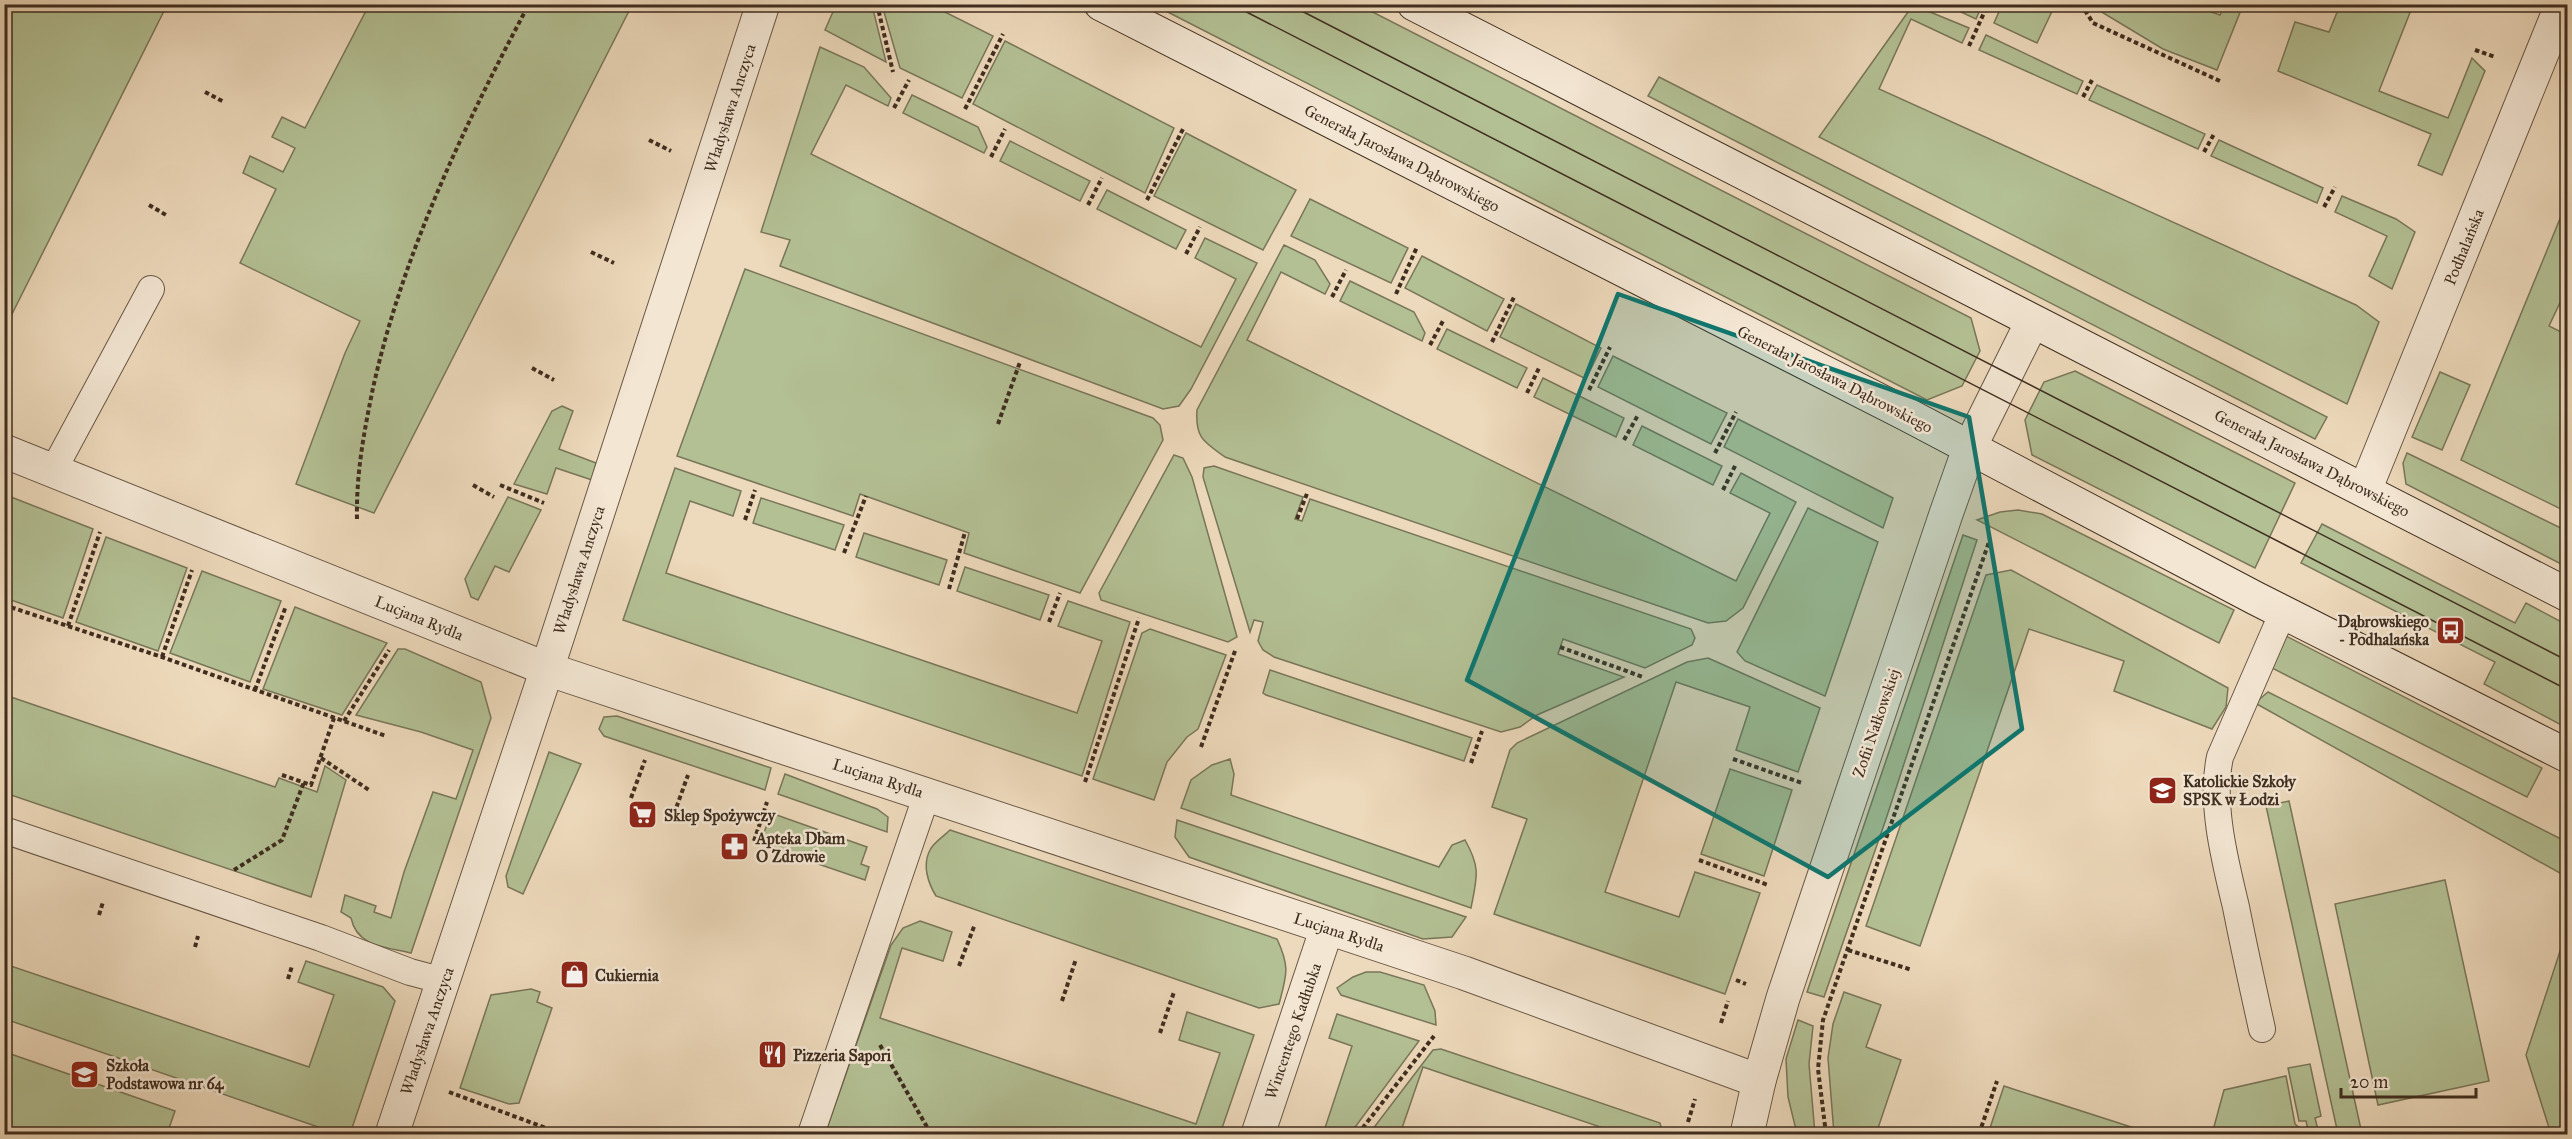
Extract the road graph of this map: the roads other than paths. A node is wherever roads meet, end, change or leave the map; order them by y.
1 (763, 4) edge
2 (1101, 4) edge
3 (1414, 4) edge
4 (2562, 4) edge
5 (151, 289) dead end
6 (2032, 322) junction
7 (1969, 449) junction
8 (4, 452) edge
9 (53, 471) junction
10 (2365, 490) junction
11 (2568, 595) edge
12 (2283, 612) junction
13 (547, 669) junction
14 (2568, 756) edge
15 (927, 794) junction
16 (4, 830) edge
17 (1328, 928) junction
18 (444, 981) junction
19 (2262, 1029) dead end
20 (1760, 1081) junction
21 (1750, 1133) edge
22 (392, 1134) edge
23 (812, 1134) edge
24 (1258, 1134) edge

1 - 13 street, Władysława Anczyca
2 - 7 street, Generała Jarosława Dąbrowskiego
3 - 6 street, Generała Jarosława Dąbrowskiego
4 - 10 street, Podhalańska
5 - 9 lane
6 - 7 street, Zofii Nałkowskiej
6 - 10 street, Generała Jarosława Dąbrowskiego
7 - 12 street, Generała Jarosława Dąbrowskiego
7 - 20 street, Zofii Nałkowskiej
8 - 9 street, Lucjana Rydla
9 - 13 street, Lucjana Rydla
10 - 11 street, Generała Jarosława Dąbrowskiego
12 - 14 street, Generała Jarosława Dąbrowskiego
12 - 19 lane
13 - 15 street, Lucjana Rydla
13 - 18 street, Władysława Anczyca
15 - 17 street, Lucjana Rydla
15 - 23 lane
16 - 18 lane
17 - 20 street, Lucjana Rydla
17 - 24 street, Wincentego Kadłubka
18 - 22 street, Władysława Anczyca
20 - 21 street, Zofii Nałkowskiej

